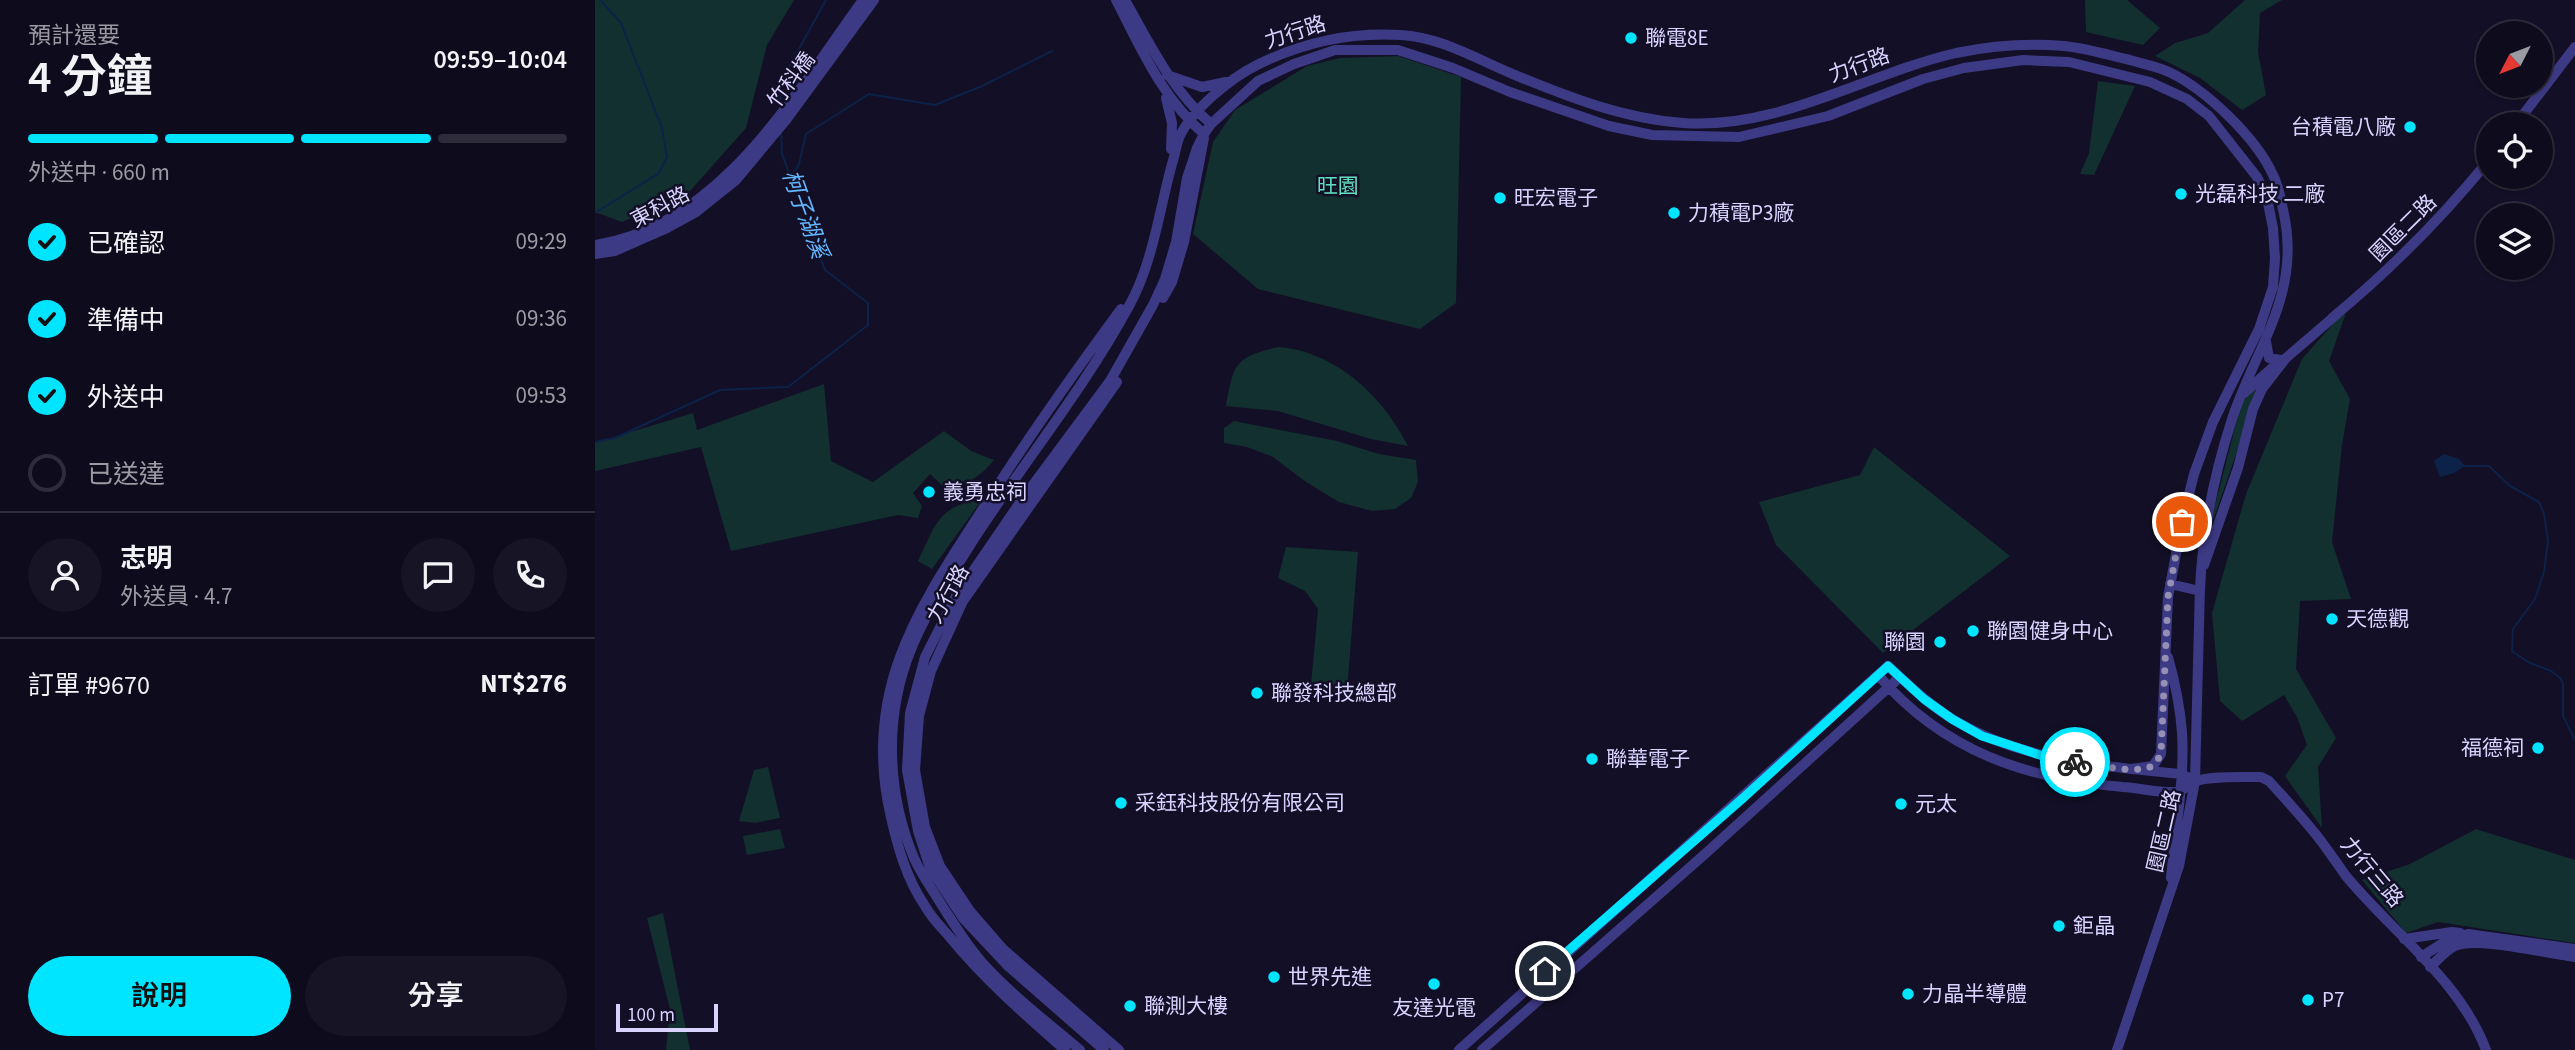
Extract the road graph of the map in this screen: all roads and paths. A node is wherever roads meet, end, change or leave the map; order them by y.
1 (863, 0) edge
2 (874, 0) edge
3 (1116, 0) edge
4 (1125, 0) edge
5 (2575, 47) edge
6 (1167, 75) junction
7 (1237, 76) junction
8 (1164, 91) junction
9 (2525, 112) edge
10 (1198, 113) junction
11 (1190, 122) junction
12 (1211, 124) junction
13 (1204, 134) junction
14 (733, 176) junction
15 (2476, 176) edge
16 (1165, 187) junction
17 (595, 245) edge
18 (595, 254) edge
19 (1140, 283) junction
20 (2336, 315) junction
21 (2266, 341) junction
22 (2281, 360) junction
23 (2240, 397) junction
24 (2220, 407) junction
25 (2170, 584) junction
26 (2200, 591) junction
27 (2166, 647) junction
28 (1878, 675) junction
29 (1900, 677) junction
30 (1889, 689) junction
31 (2131, 769) junction
32 (2181, 774) junction
33 (2195, 781) junction
34 (2179, 792) junction
35 (2169, 892) junction
36 (2468, 934) junction
37 (2404, 939) junction
38 (2575, 949) edge
39 (2421, 957) junction
40 (2575, 957) edge
41 (2430, 967) junction
42 (1065, 1050) edge
43 (1080, 1050) edge
44 (1104, 1050) edge
45 (1119, 1050) edge
46 (1459, 1050) edge
47 (1482, 1050) edge
48 (2117, 1050) edge
49 (2486, 1050) edge

1 - 14 street, 竹科橋
2 - 14 street, 竹科橋
3 - 8 street
4 - 6 street
5 - 9 street
6 - 7 street
6 - 10 street
7 - 10 street, 力行路
7 - 21 street, 力行路
8 - 11 street
8 - 16 street
10 - 11 street, 力行路
10 - 12 street
11 - 13 street
11 - 16 street, 力行路
12 - 13 street, 力行路
12 - 24 street, 力行路
13 - 44 street, 力行路
13 - 45 street, 力行路
14 - 17 street, 東科路
14 - 18 street, 東科路
15 - 20 street, 園區二路
16 - 19 street, 力行路
19 - 42 street, 力行路
19 - 43 street, 力行路
20 - 22 street, 園區二路
20 - 26 street, 園區二路
21 - 22 street
21 - 23 street, 力行路
22 - 23 street, 園區二路
23 - 24 street, 園區二路
23 - 26 street, 力行路
24 - 25 street, 力行路
25 - 26 street
25 - 27 street, 力行路
26 - 33 street, 園區二路
27 - 31 street, 力行路
27 - 32 street, 園區二路
28 - 29 street
28 - 30 street
28 - 46 street
29 - 30 street
29 - 31 street
30 - 34 street
30 - 47 street
31 - 32 street
32 - 33 street
32 - 34 street, 園區二路
33 - 34 street, 力行三路
33 - 35 street, 園區二路
33 - 37 street, 力行三路
34 - 35 street, 園區二路
35 - 48 street, 園區二路
36 - 37 street
36 - 38 street
36 - 39 street
37 - 39 street, 力行三路
39 - 41 street, 力行三路
40 - 41 street
41 - 49 street, 力行三路

